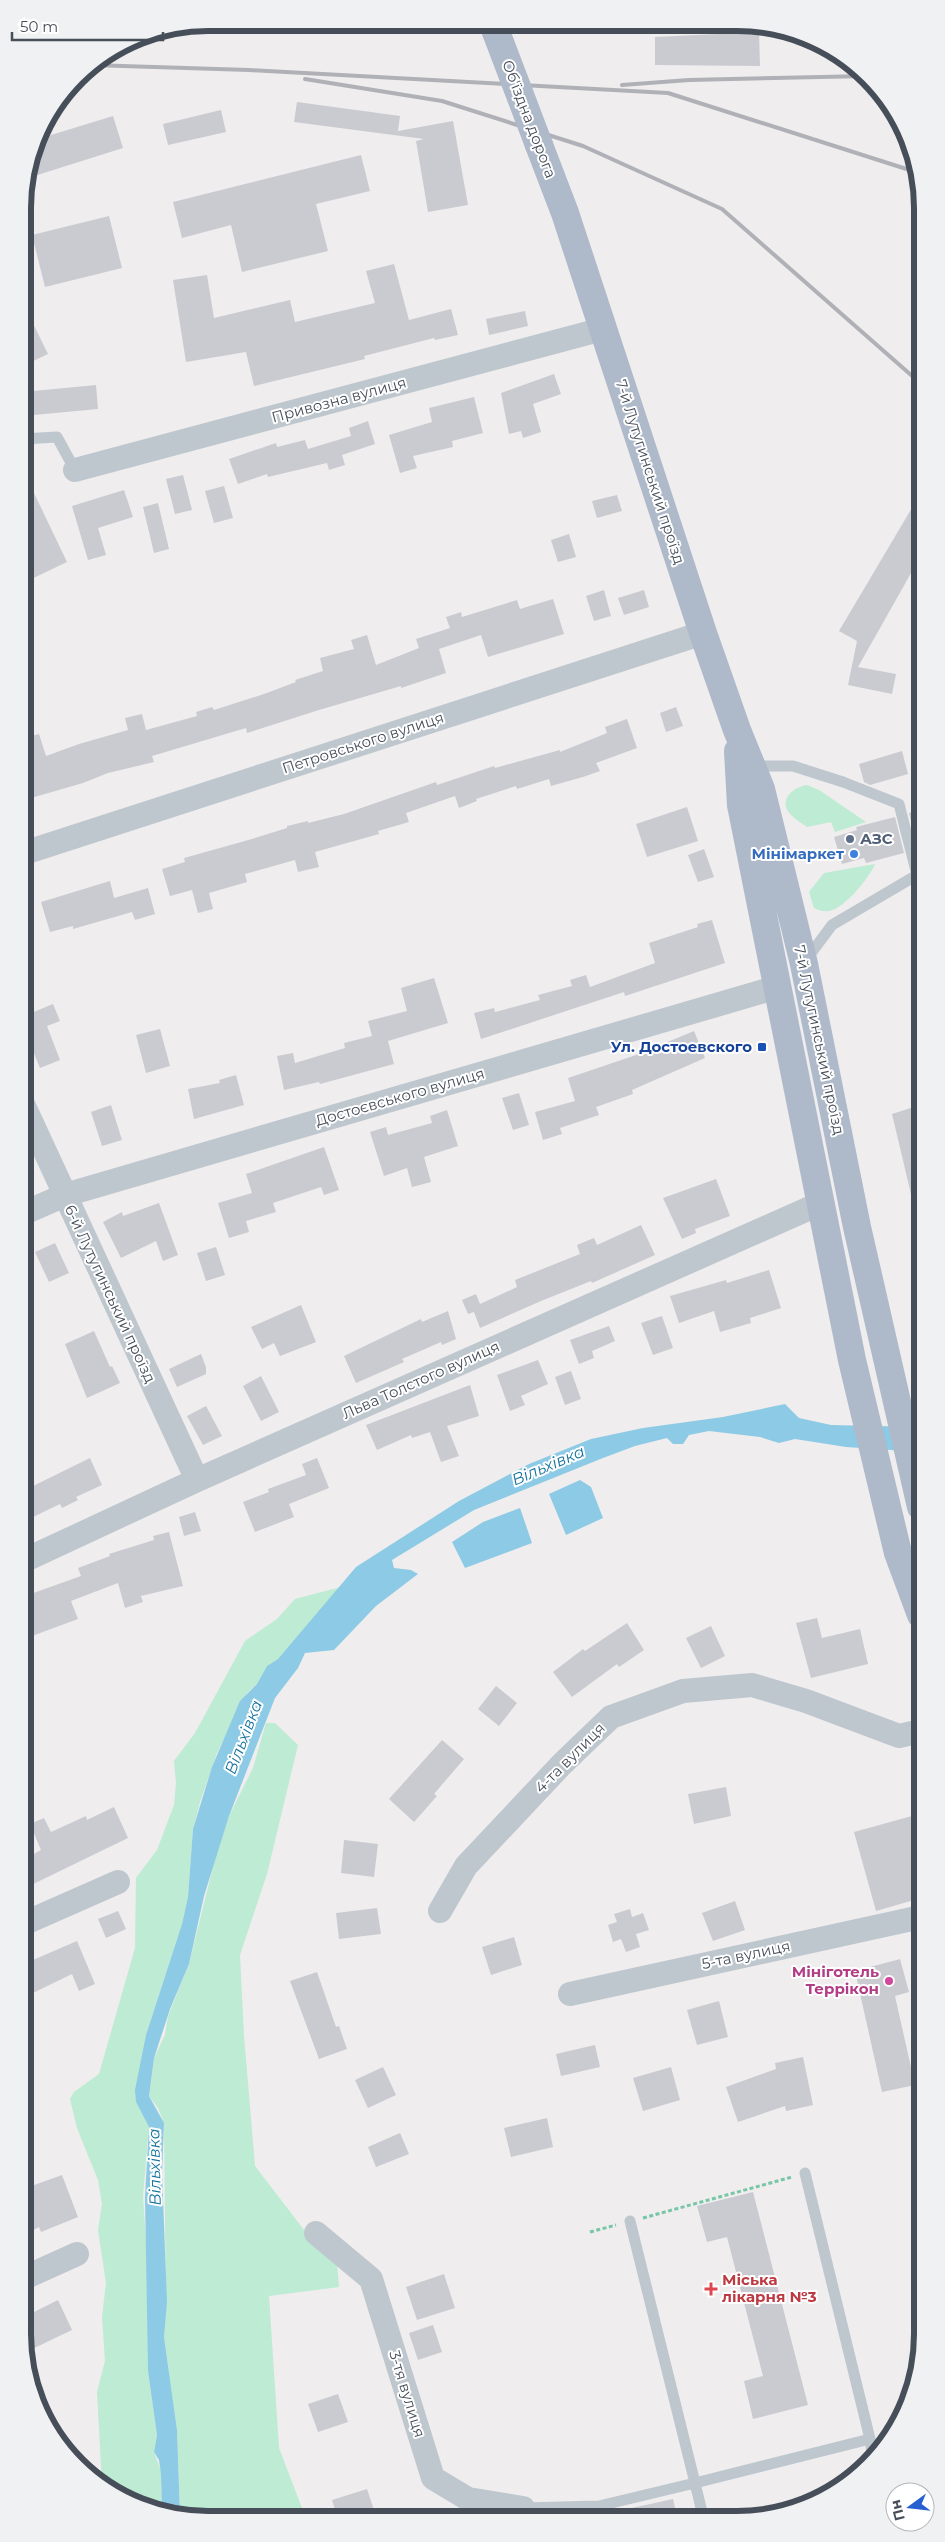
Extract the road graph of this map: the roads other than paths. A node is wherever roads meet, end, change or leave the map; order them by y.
1 (496, 31) edge
2 (565, 213) joint
3 (602, 329) junction
4 (31, 439) edge
5 (75, 470) joint
6 (703, 633) junction
7 (737, 730) junction
8 (752, 766) junction
9 (31, 851) edge
10 (914, 863) edge
11 (914, 877) edge
12 (804, 964) junction
13 (778, 987) junction
14 (31, 1121) edge
15 (65, 1195) junction
16 (819, 1204) junction
17 (31, 1211) edge
18 (914, 1477) edge
19 (197, 1480) junction
20 (31, 1557) edge
21 (914, 1596) edge
22 (914, 1733) edge
23 (118, 1882) dead end
24 (440, 1911) dead end
25 (914, 1919) edge
26 (31, 1921) edge
27 (570, 1994) dead end
28 (805, 2173) road end
29 (630, 2221) road end
30 (316, 2232) dead end
31 (77, 2254) dead end
32 (31, 2275) edge
33 (870, 2440) junction
34 (871, 2450) edge
35 (695, 2483) junction
36 (520, 2511) edge
37 (600, 2511) edge
38 (702, 2511) edge

1 - 2 main road, Об'їздна дорога, bridge
2 - 3 main road, 7-й Лутугинський проїзд
3 - 5 street, Привозна вулиця
3 - 6 main road, 7-й Лутугинський проїзд
4 - 5 lane
6 - 7 main road, 7-й Лутугинський проїзд
6 - 9 street, Петровського вулиця
7 - 8 main road, 7-й Лутугинський проїзд
7 - 13 main road, 7-й Лутугинський проїзд
8 - 10 lane
8 - 12 main road, 7-й Лутугинський проїзд
11 - 12 lane
12 - 18 main road, 7-й Лутугинський проїзд
13 - 15 street, Достоєвського вулиця
13 - 16 main road, 7-й Лутугинський проїзд
14 - 15 street, 6-й Лутугинський проїзд
15 - 17 street, Достоєвського вулиця
15 - 19 street, 6-й Лутугинський проїзд
16 - 19 street, Льва Толстого вулиця
16 - 21 main road, 7-й Лутугинський проїзд
19 - 20 street, Льва Толстого вулиця
22 - 24 street, 4-та вулиця
23 - 26 street
25 - 27 street, 5-та вулиця
28 - 33 lane
29 - 35 lane
30 - 36 street, 3-тя вулиця
31 - 32 street
33 - 34 lane
33 - 35 lane
35 - 37 lane
35 - 38 lane

